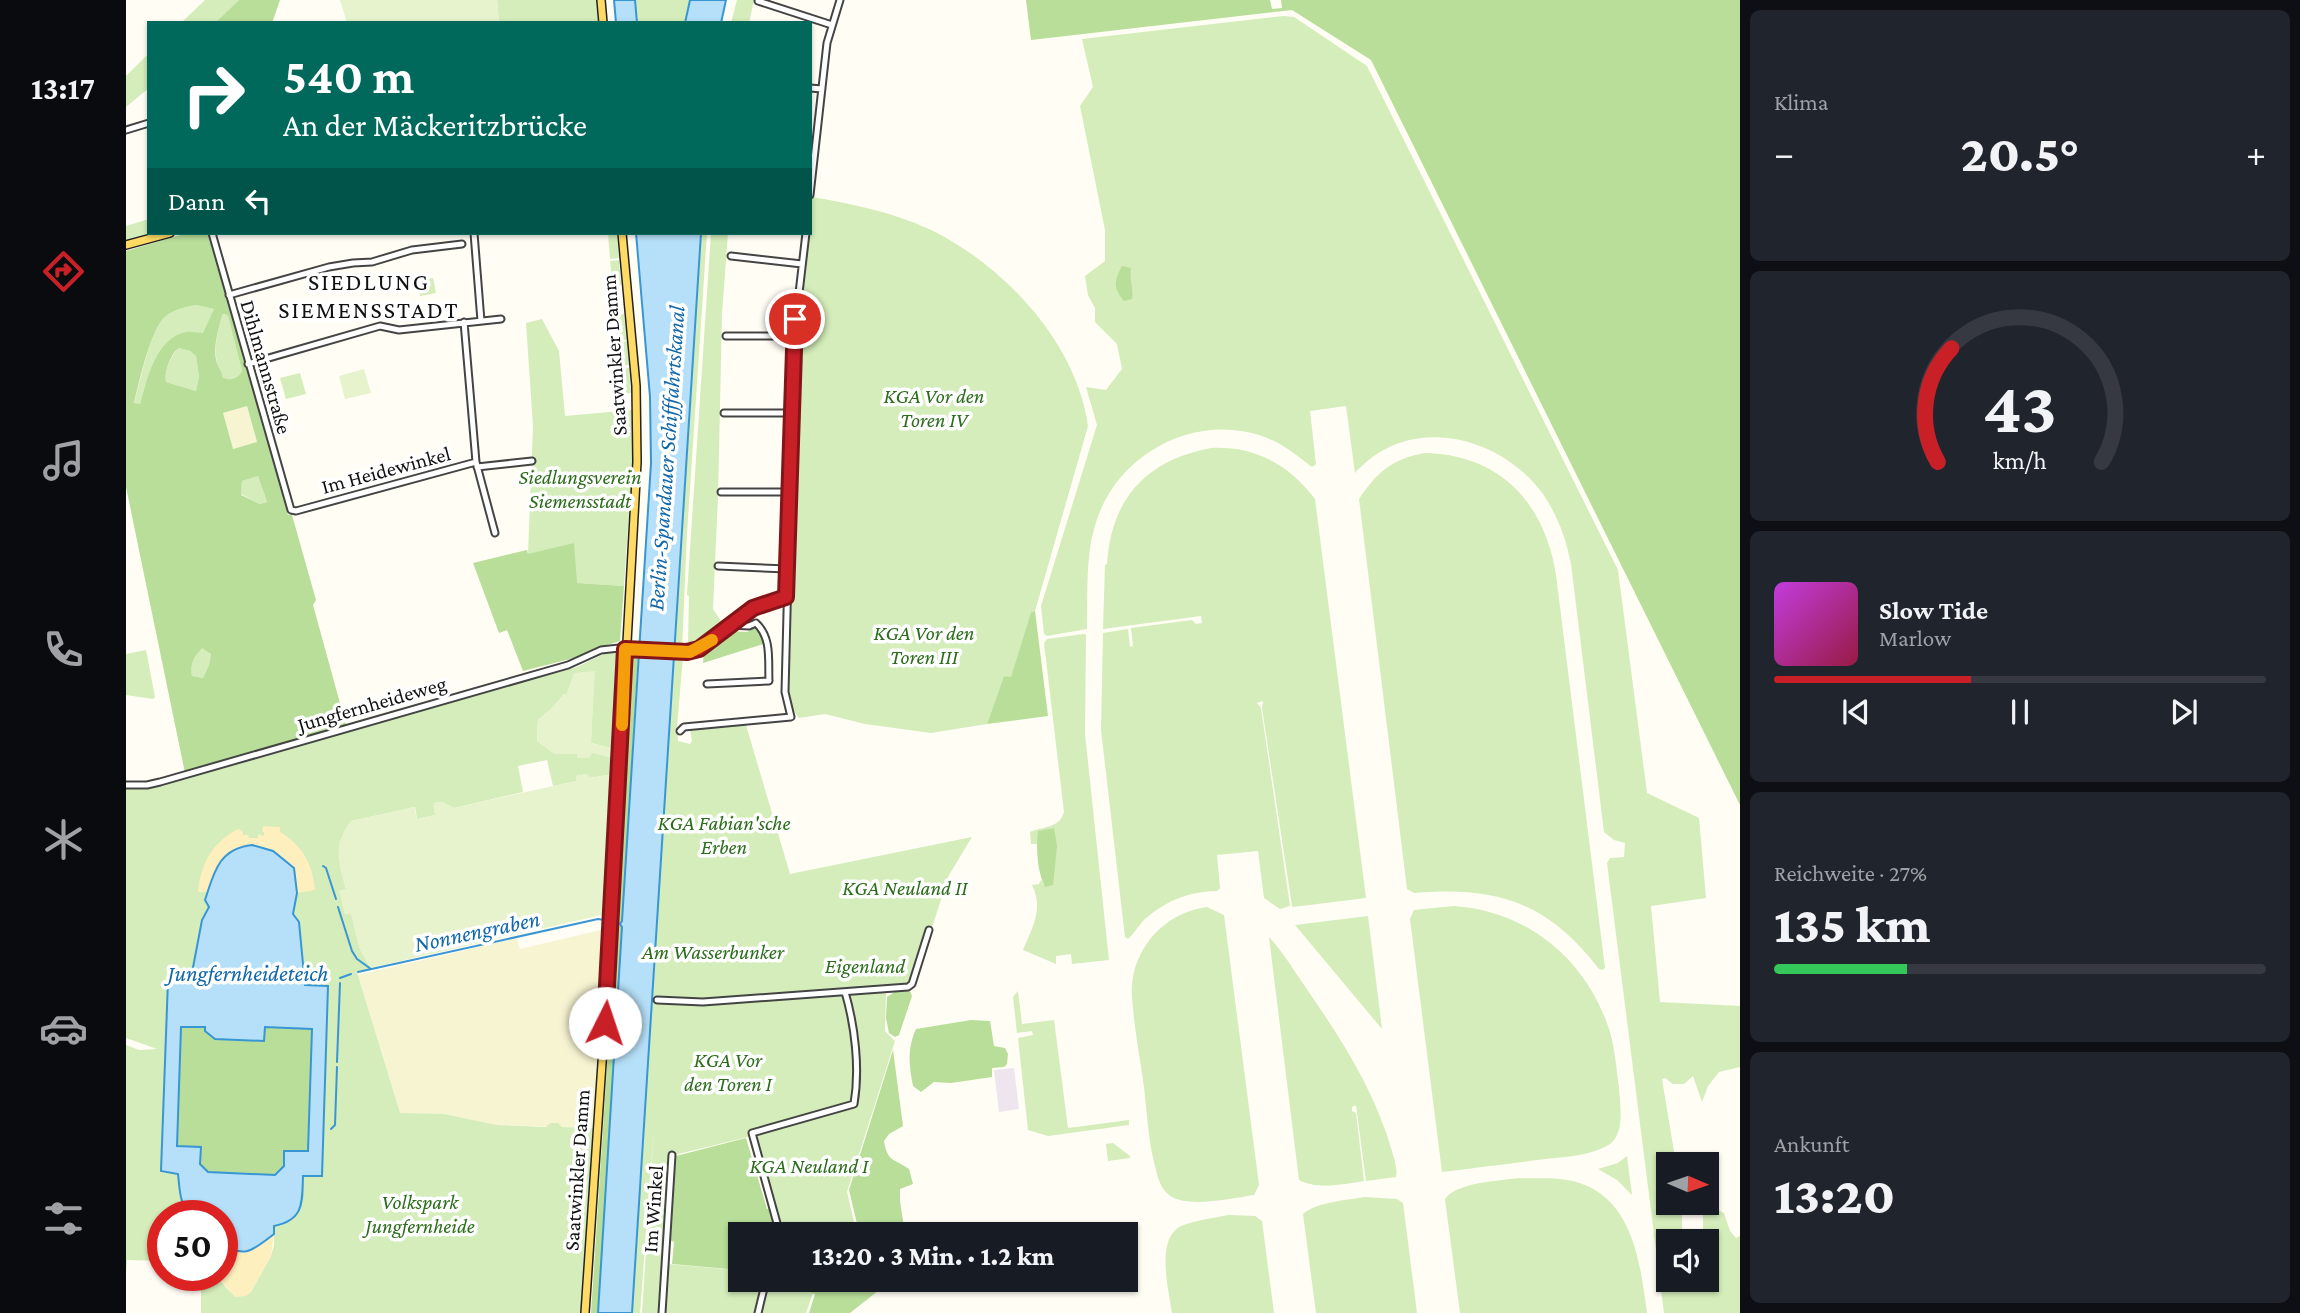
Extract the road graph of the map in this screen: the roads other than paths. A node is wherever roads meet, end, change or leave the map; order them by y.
1 (601, 0) edge
2 (840, 0) edge
3 (758, 1) edge
4 (603, 21) edge
5 (832, 25) junction
6 (812, 88) edge
7 (822, 89) junction
8 (147, 124) edge
9 (812, 124) edge
10 (818, 125) junction
11 (126, 130) edge
12 (812, 177) edge
13 (163, 235) edge
14 (213, 235) edge
15 (474, 235) edge
16 (622, 235) edge
17 (806, 235) edge
18 (461, 244) dead end
19 (126, 245) edge
20 (731, 256) dead end
21 (802, 264) junction
22 (229, 295) junction
23 (501, 319) dead end
24 (481, 321) junction
25 (464, 322) junction
26 (726, 336) dead end
27 (794, 336) junction
28 (248, 363) junction
29 (724, 413) dead end
30 (792, 413) junction
31 (533, 461) dead end
32 (477, 464) junction
33 (721, 492) dead end
34 (789, 492) junction
35 (291, 510) joint
36 (495, 533) dead end
37 (718, 566) dead end
38 (787, 569) junction
39 (786, 597) junction
40 (753, 608) junction
41 (756, 623) junction
42 (731, 625) junction
43 (628, 649) junction
44 (707, 684) dead end
45 (680, 731) dead end
46 (126, 785) edge
47 (929, 930) dead end
48 (845, 992) junction
49 (657, 1000) dead end
50 (672, 1155) dead end
51 (777, 1222) edge
52 (763, 1292) edge
53 (585, 1313) edge
54 (662, 1313) edge
55 (758, 1313) edge

1 - 4 main road
2 - 5 street
3 - 5 street
5 - 7 street
6 - 7 street
7 - 10 street
8 - 11 street
9 - 10 street
10 - 12 street
13 - 19 main road
14 - 22 street, Dihlmannstraße
15 - 24 street
16 - 43 main road, Saatwinkler Damm
17 - 21 street
18 - 22 street
20 - 21 street
21 - 27 street
22 - 28 street, Dihlmannstraße
23 - 24 street
24 - 25 street
25 - 28 street
25 - 32 street, Im Heidewinkel
26 - 27 street
27 - 30 street
28 - 35 street, Dihlmannstraße
29 - 30 street
30 - 34 street
31 - 32 street, Im Heidewinkel
32 - 35 street, Im Heidewinkel
32 - 36 street
33 - 34 street
34 - 38 street
37 - 38 street
38 - 39 street
39 - 40 street
39 - 45 street
40 - 41 street
40 - 42 street
41 - 42 street
41 - 44 street
42 - 43 street, Jungfernheideweg
43 - 46 street, Jungfernheideweg
43 - 53 main road, Saatwinkler Damm
47 - 48 street
48 - 49 street
48 - 51 street
50 - 54 street, Im Winkel
52 - 55 street

